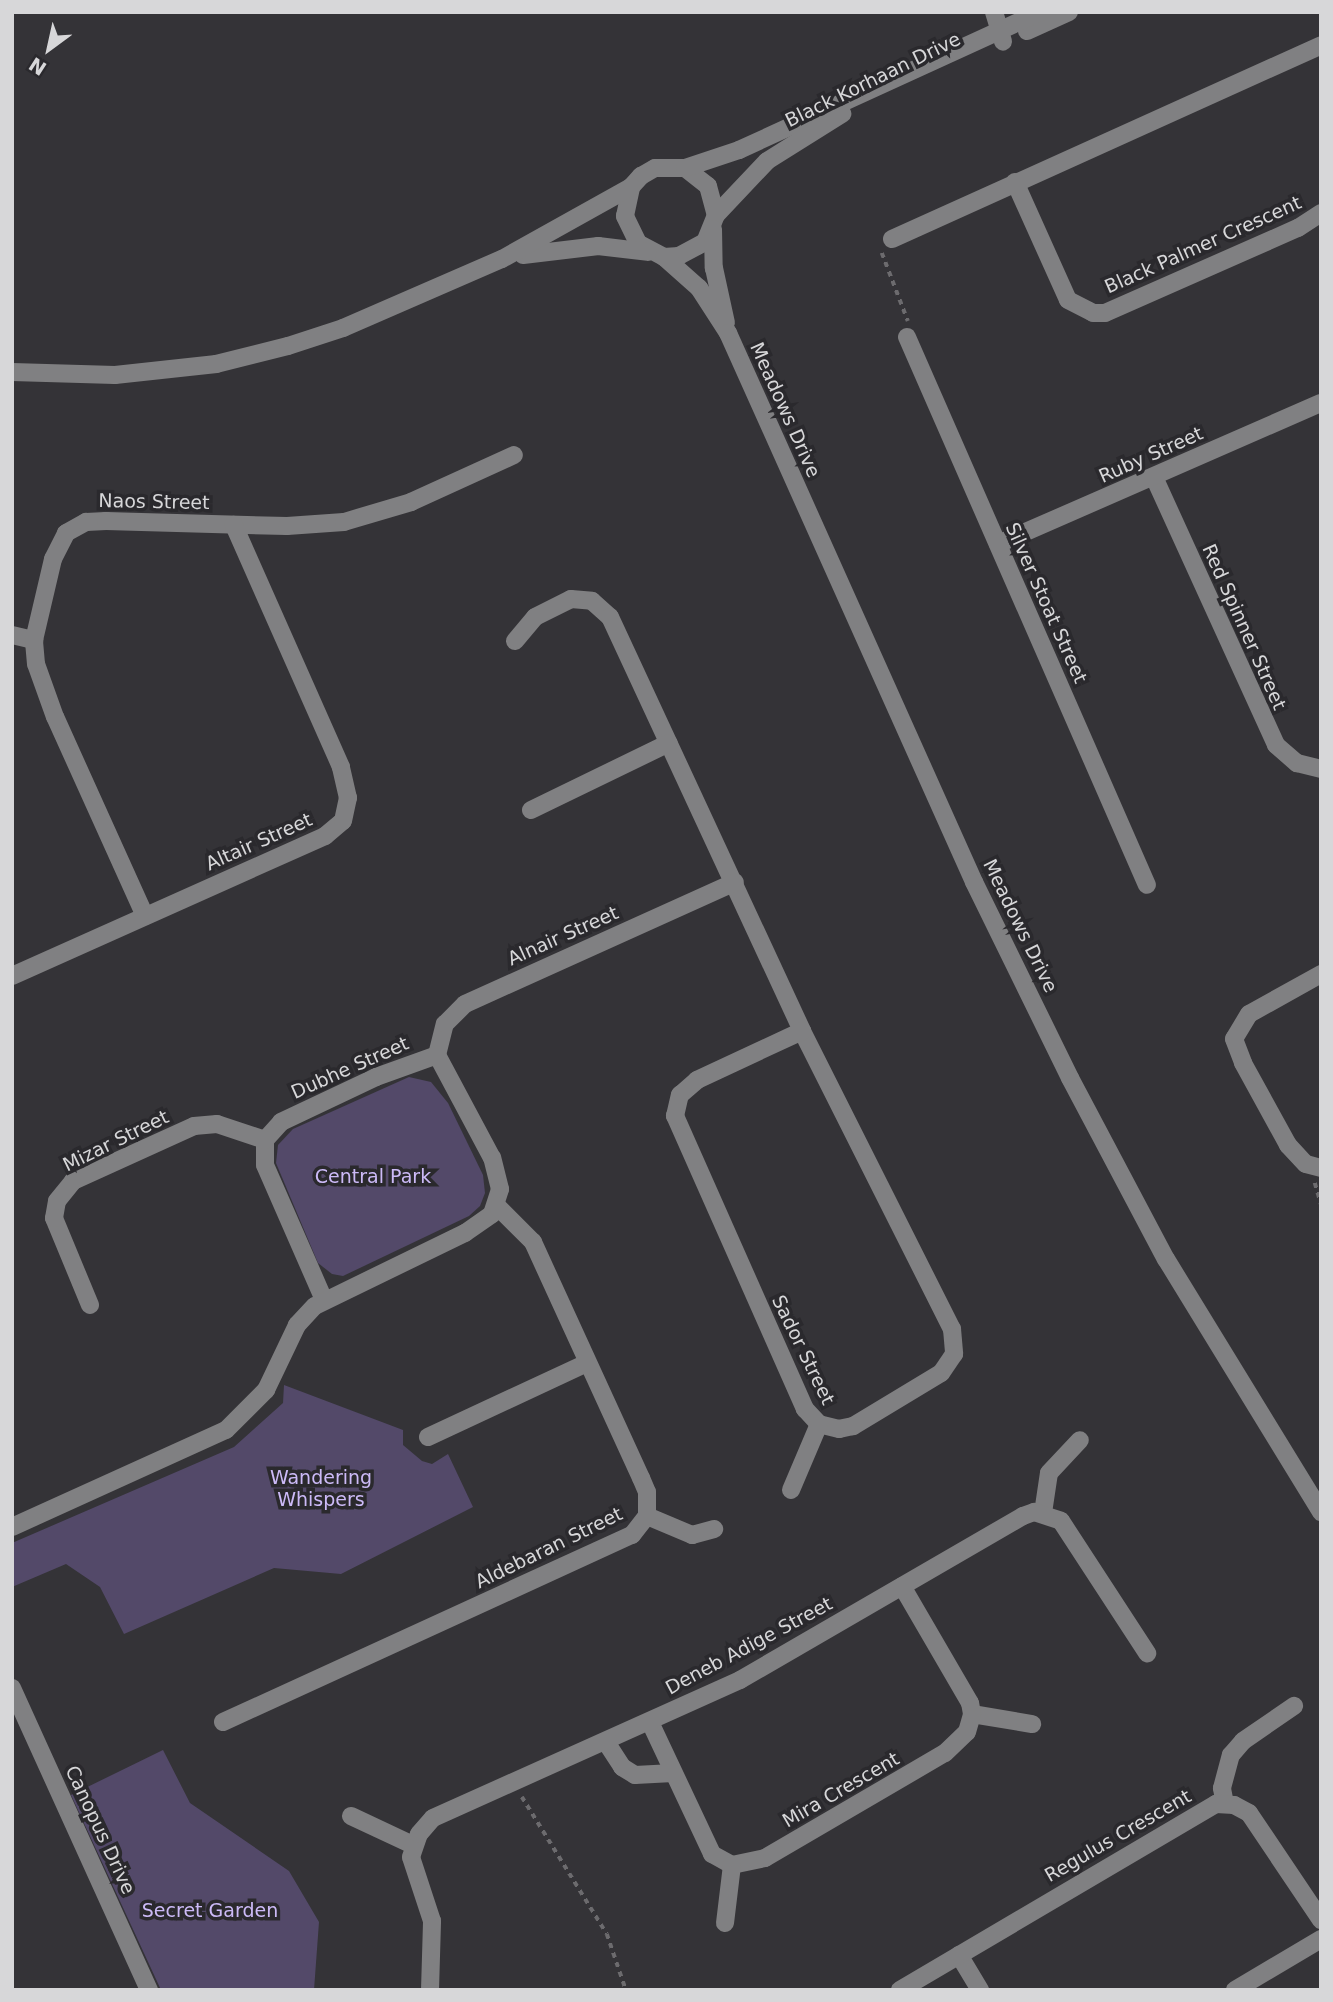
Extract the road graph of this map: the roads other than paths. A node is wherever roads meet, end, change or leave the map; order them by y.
1 (994, 12) edge
2 (1040, 12) edge
3 (1069, 12) edge
4 (1021, 22) edge
5 (1001, 36) junction
6 (1321, 45) edge
7 (685, 168) junction
8 (1015, 182) junction
9 (631, 187) junction
10 (1321, 213) edge
11 (714, 222) junction
12 (892, 239) road end
13 (657, 254) junction
14 (502, 259) junction
15 (728, 333) junction
16 (907, 337) road end
17 (12, 372) edge
18 (1321, 403) edge
19 (514, 455) dead end
20 (1154, 477) junction
21 (234, 525) junction
22 (998, 544) junction
23 (12, 635) edge
24 (34, 640) junction
25 (515, 640) dead end
26 (669, 743) junction
27 (1321, 769) edge
28 (531, 810) dead end
29 (735, 882) junction
30 (1147, 885) dead end
31 (145, 916) junction
32 (1321, 974) edge
33 (12, 976) edge
34 (802, 1031) junction
35 (437, 1055) junction
36 (265, 1140) junction
37 (1321, 1168) edge
38 (498, 1207) junction
39 (324, 1300) junction
40 (90, 1305) dead end
41 (587, 1363) junction
42 (818, 1424) junction
43 (428, 1437) dead end
44 (1080, 1440) dead end
45 (791, 1490) dead end
46 (1321, 1512) edge
47 (1043, 1513) junction
48 (647, 1516) junction
49 (12, 1527) edge
50 (713, 1529) dead end
51 (902, 1586) junction
52 (1147, 1653) dead end
53 (12, 1688) edge
54 (1294, 1706) dead end
55 (18, 1714) edge
56 (972, 1714) junction
57 (223, 1722) dead end
58 (650, 1722) junction
59 (1032, 1724) dead end
60 (606, 1742) junction
61 (673, 1773) junction
62 (1225, 1804) junction
63 (351, 1816) dead end
64 (413, 1845) junction
65 (733, 1865) junction
66 (1321, 1920) edge
67 (725, 1923) dead end
68 (1321, 1939) edge
69 (959, 1955) junction
70 (149, 1990) edge
71 (430, 1990) edge
72 (900, 1990) edge
73 (980, 1990) edge
74 (1235, 1990) edge

1 - 5 street
2 - 4 street, Black Korhaan Drive
3 - 4 street, Black Korhaan Drive
4 - 5 street, Black Korhaan Drive
5 - 7 street, Black Korhaan Drive
5 - 11 street, Black Korhaan Drive
6 - 8 street
7 - 9 street
7 - 11 street
8 - 10 street, Black Palmer Crescent
8 - 12 street
9 - 13 street
9 - 14 street
11 - 13 street
11 - 15 street, Meadows Drive
13 - 14 street
13 - 15 street, Meadows Drive
14 - 17 street
15 - 46 street, Meadows Drive
16 - 22 street, Silver Stoat Street
18 - 20 street, Ruby Street
19 - 21 street, Naos Street
20 - 22 street, Ruby Street
20 - 27 street, Red Spinner Street
21 - 24 street, Naos Street
21 - 31 street, Altair Street
22 - 30 street, Silver Stoat Street
23 - 24 street
24 - 31 street, Naos Street
25 - 26 street, Sador Street
26 - 28 street
26 - 29 street, Sador Street
29 - 34 street, Sador Street
29 - 35 street, Alnair Street
31 - 33 street, Altair Street
32 - 37 street
34 - 42 street, Sador Street
34 - 42 street, Sador Street
35 - 36 street, Dubhe Street
35 - 38 street, Dubhe Street
36 - 39 street
36 - 40 street, Mizar Street
38 - 39 street
38 - 41 street, Aldebaran Street
39 - 49 street
41 - 43 street
41 - 48 street, Aldebaran Street
42 - 45 street
44 - 47 street
47 - 51 street, Deneb Adige Street
47 - 52 street
48 - 50 street
48 - 57 street, Aldebaran Street
51 - 56 street
51 - 58 street, Deneb Adige Street
53 - 55 street, Canopus Drive
54 - 62 street
55 - 70 street, Canopus Drive
56 - 59 street
56 - 65 street, Mira Crescent
58 - 60 street, Deneb Adige Street
58 - 61 street
60 - 61 street
60 - 64 street, Deneb Adige Street
61 - 65 street
62 - 66 street
62 - 69 street, Regulus Crescent
63 - 64 street
64 - 71 street
65 - 67 street
68 - 74 street
69 - 72 street, Regulus Crescent
69 - 73 street

